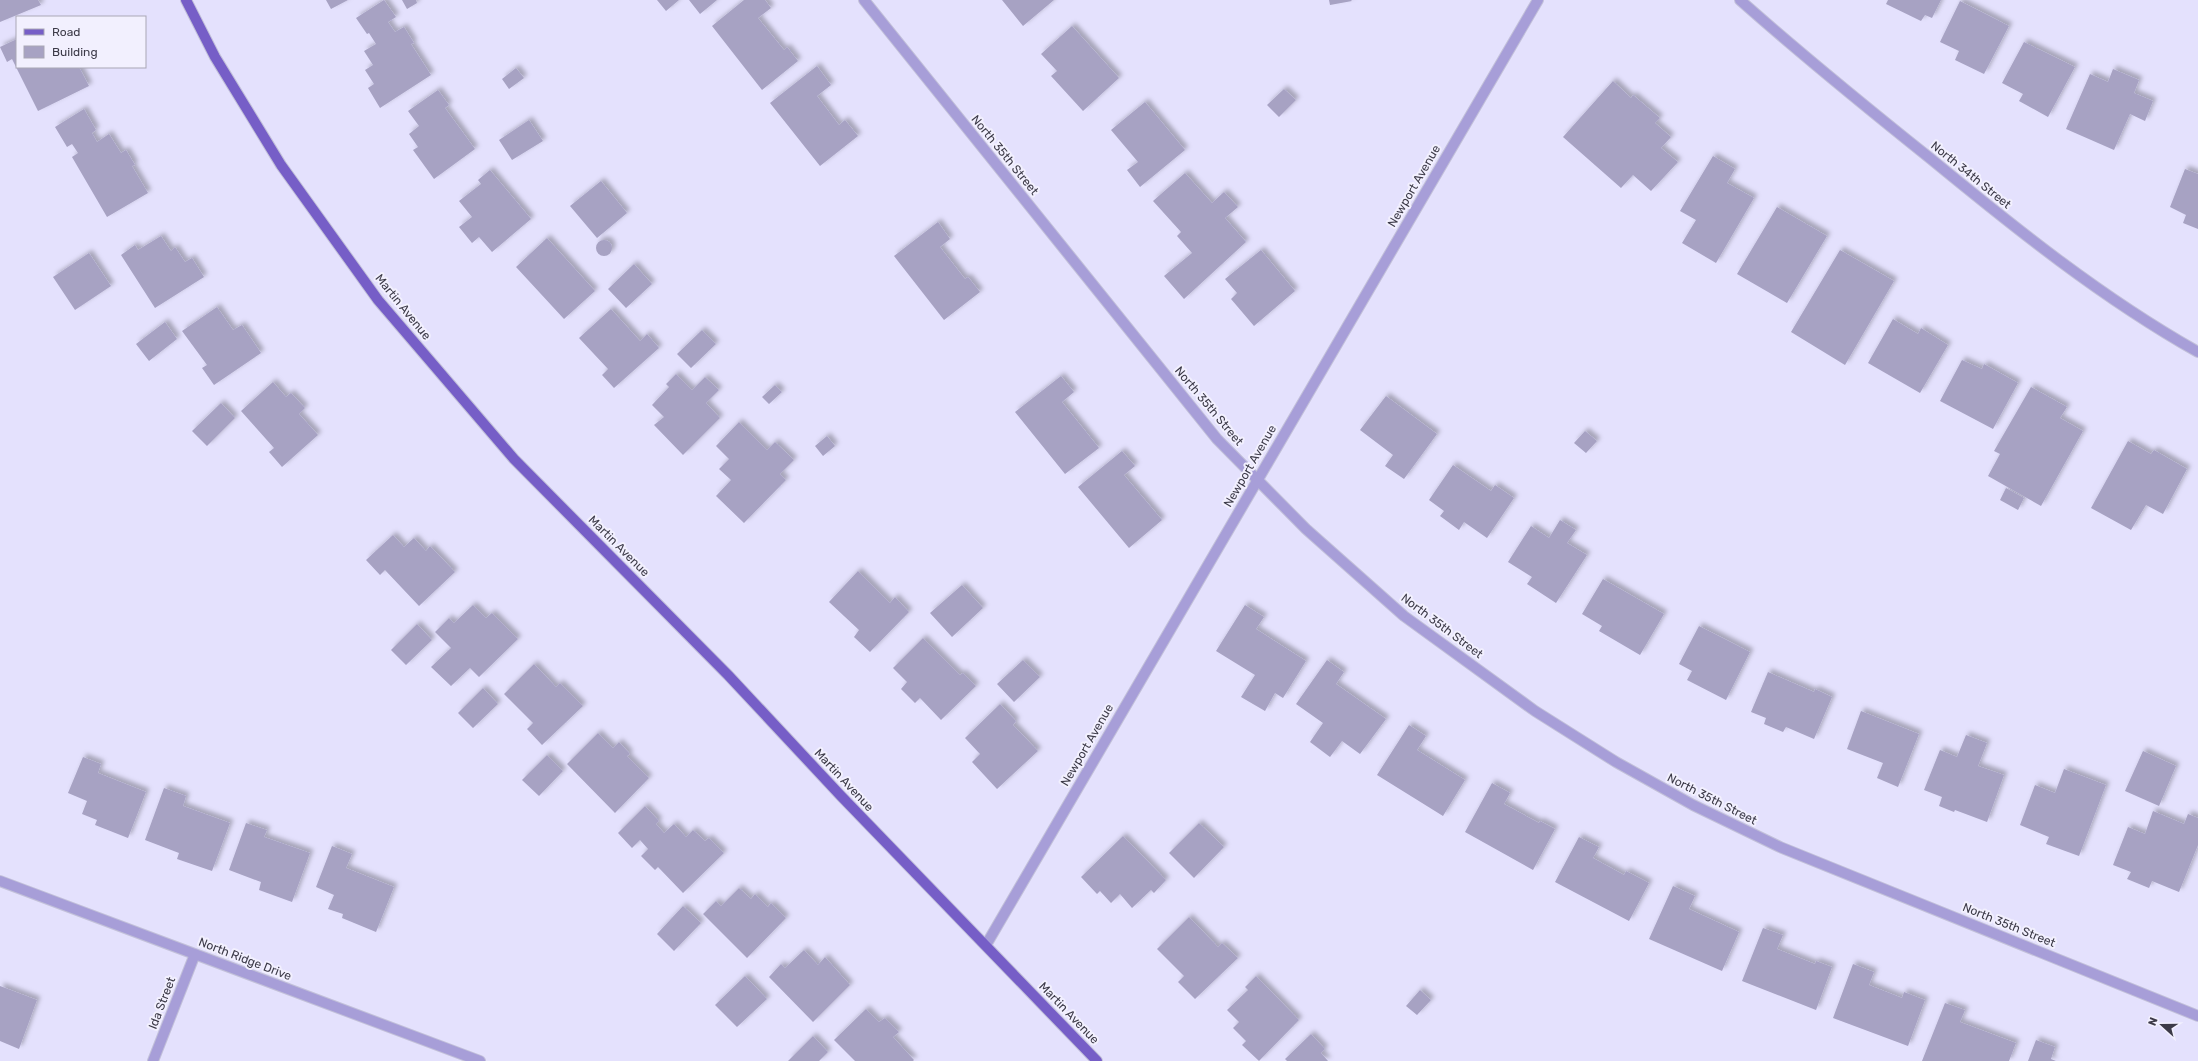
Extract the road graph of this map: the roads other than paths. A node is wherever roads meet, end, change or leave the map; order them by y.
1 (186, 0) edge
2 (864, 0) edge
3 (1538, 0) edge
4 (1740, 0) edge
5 (2198, 352) edge
6 (1257, 479) junction
7 (0, 881) edge
8 (986, 945) junction
9 (195, 954) junction
10 (2198, 1016) edge
11 (153, 1061) edge
12 (480, 1061) edge
13 (1097, 1061) edge

1 - 8 main road, Martin Avenue
2 - 6 street, North 35th Street
3 - 6 street, Newport Avenue
4 - 5 street, North 34th Street
6 - 8 street, Newport Avenue
6 - 10 street, North 35th Street
7 - 9 street, North Ridge Drive
8 - 13 main road, Martin Avenue
9 - 11 street, Ida Street
9 - 12 street, North Ridge Drive

